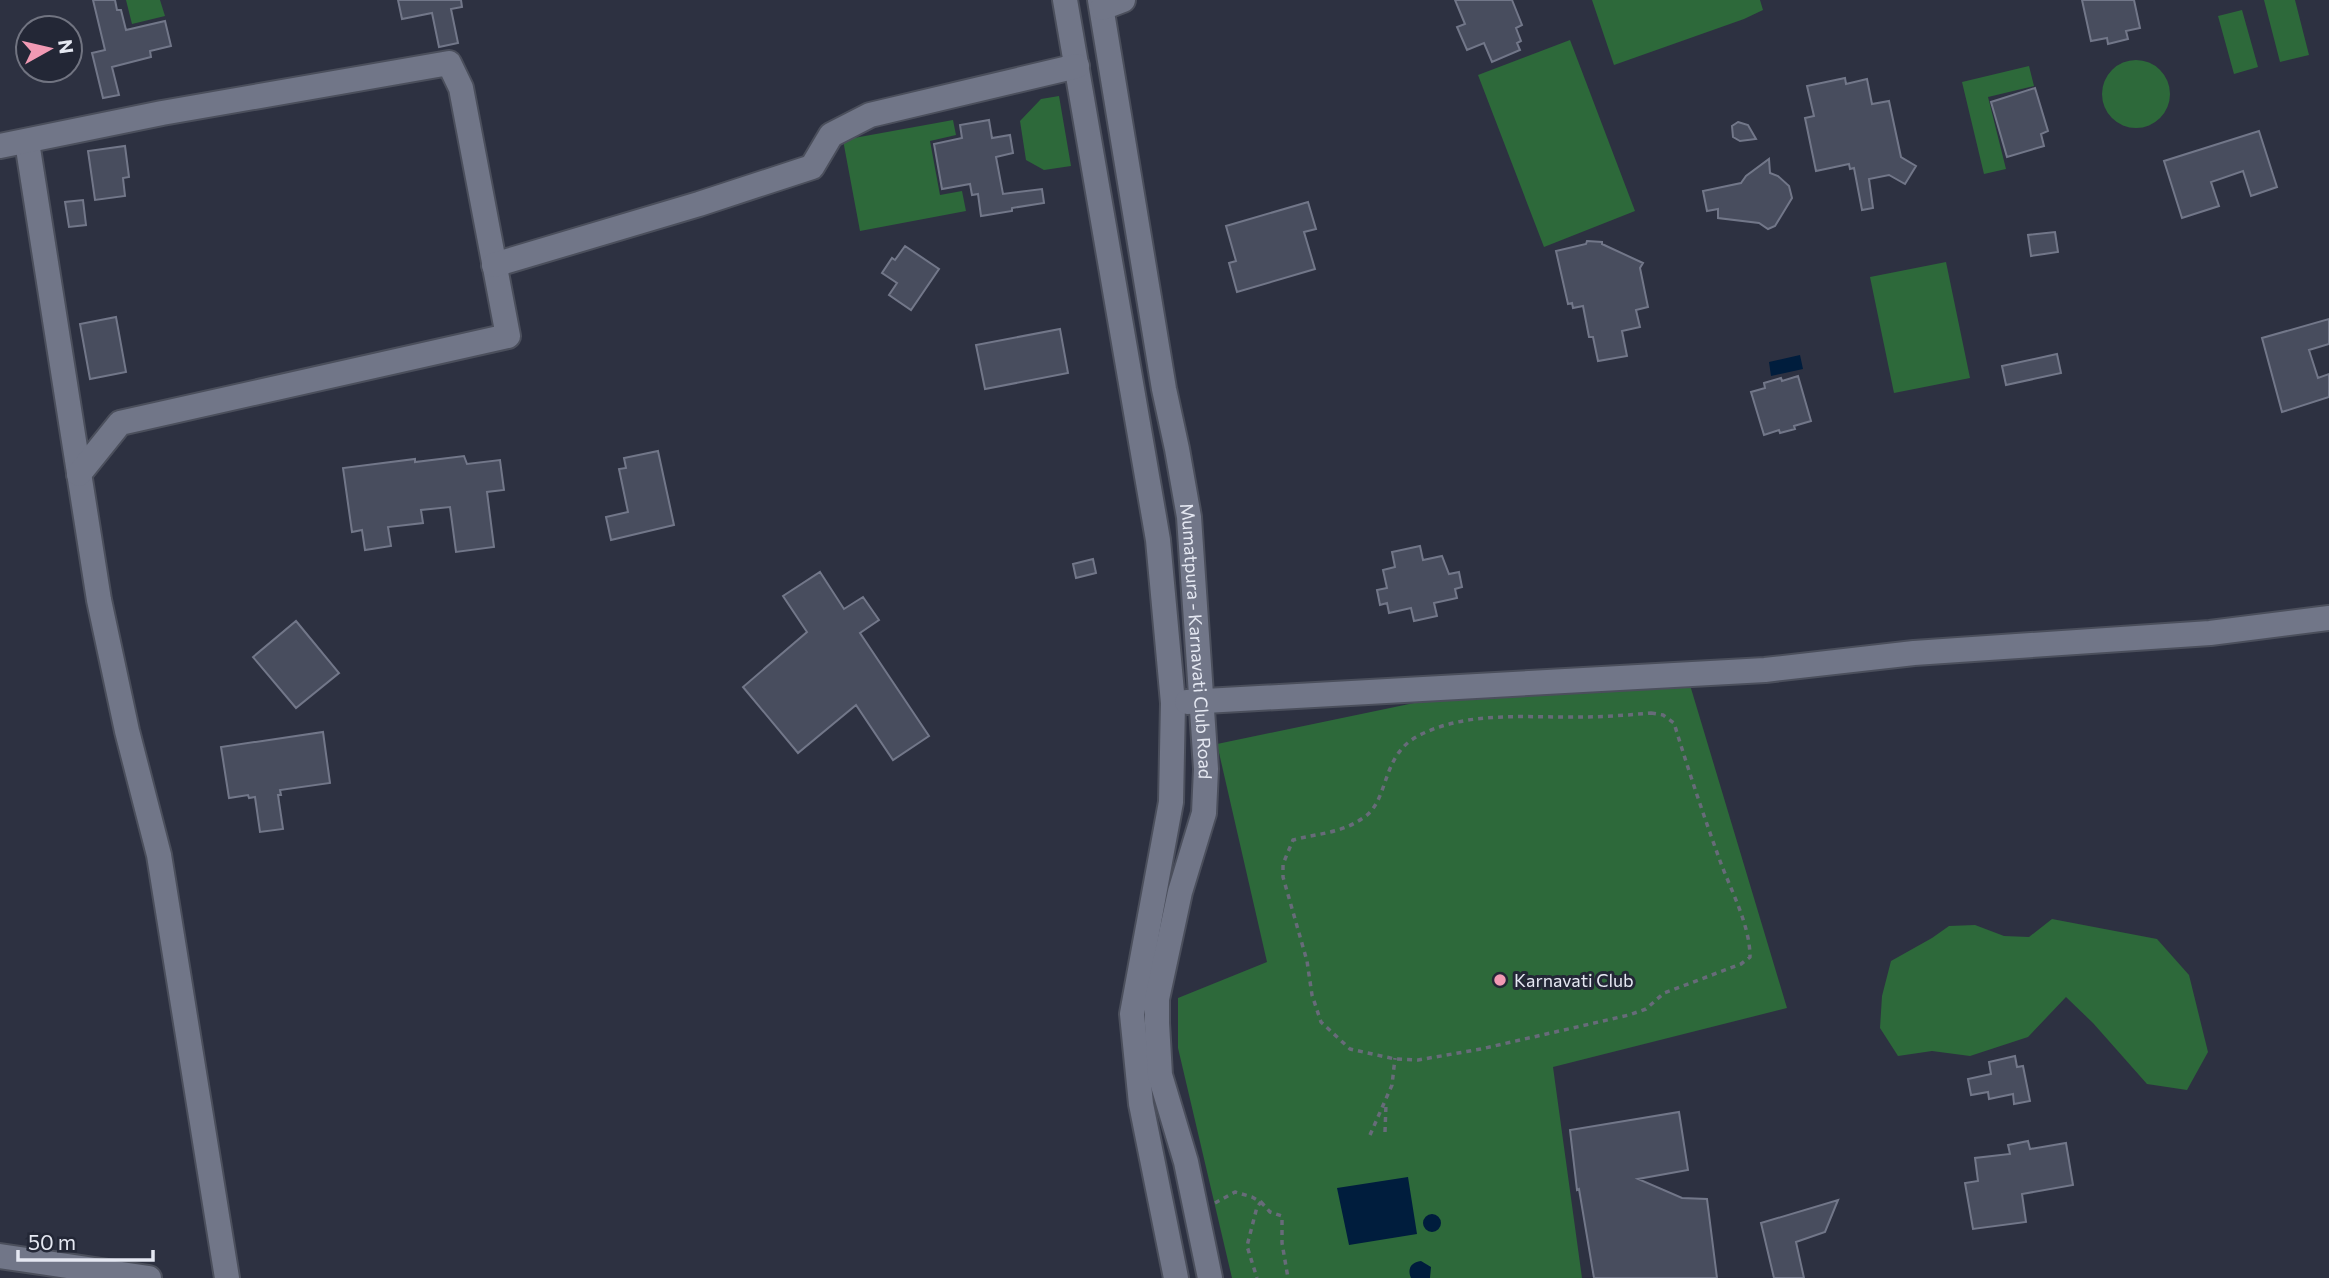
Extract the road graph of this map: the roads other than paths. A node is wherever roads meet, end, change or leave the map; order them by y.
1 (1065, 0) edge
2 (1108, 3) edge
3 (1077, 66) junction
4 (27, 142) junction
5 (0, 146) edge
6 (494, 265) junction
7 (79, 474) junction
8 (2329, 618) edge
9 (1202, 701) junction
10 (1173, 703) junction
11 (0, 1256) edge
12 (149, 1278) edge
13 (227, 1278) edge
14 (1176, 1278) edge
15 (1210, 1278) edge

1 - 3 street, Mumatpura - Karnavati Club Road
2 - 9 street, Mumatpura - Karnavati Club Road
3 - 6 street
3 - 10 street, Mumatpura - Karnavati Club Road
4 - 5 street
4 - 6 street
4 - 7 street
6 - 7 street
7 - 13 street
8 - 9 street
9 - 10 street
9 - 15 street, Mumatpura - Karnavati Club Road
10 - 14 street, Mumatpura - Karnavati Club Road
11 - 12 street

